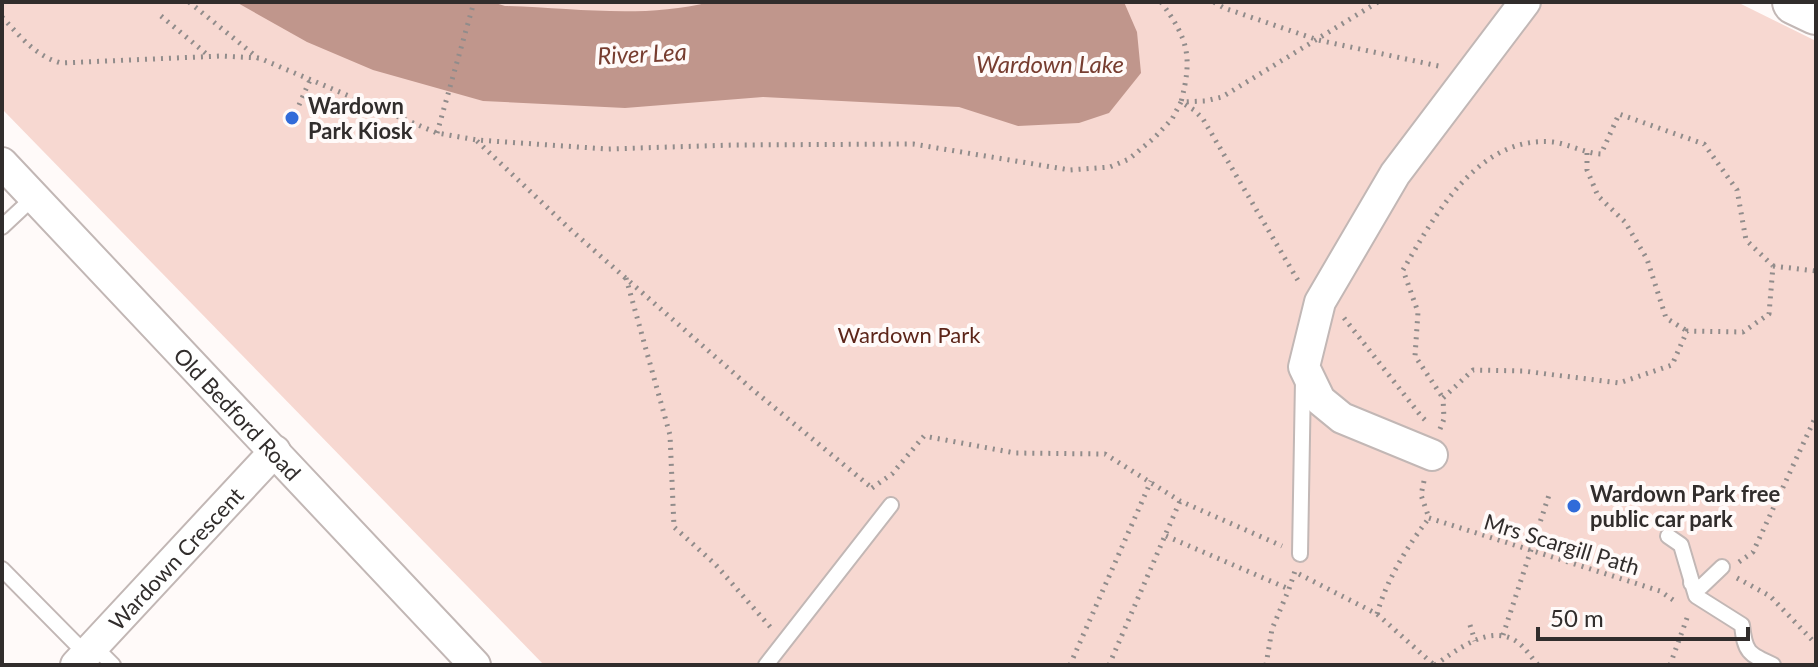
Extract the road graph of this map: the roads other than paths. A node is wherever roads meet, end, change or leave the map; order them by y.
1 (1525, 2) edge
2 (1795, 2) edge
3 (1816, 12) edge
4 (2, 163) edge
5 (34, 197) junction
6 (2, 227) edge
7 (1304, 367) junction
8 (275, 451) junction
9 (1428, 468) road end
10 (891, 505) road end
11 (1668, 536) dead end
12 (1300, 554) road end
13 (2, 569) edge
14 (1724, 570) road end
15 (1691, 583) junction
16 (92, 658) edge
17 (1753, 661) edge
18 (475, 665) edge
19 (766, 665) edge
20 (1773, 665) edge

1 - 7 street
2 - 3 highway
4 - 5 street, Old Bedford Road
5 - 6 lane
5 - 8 street, Old Bedford Road
7 - 9 street
7 - 12 lane
8 - 16 street, Wardown Crescent
8 - 18 street, Old Bedford Road
10 - 19 lane
11 - 15 lane
13 - 16 lane
14 - 15 lane
15 - 17 lane
17 - 20 lane

